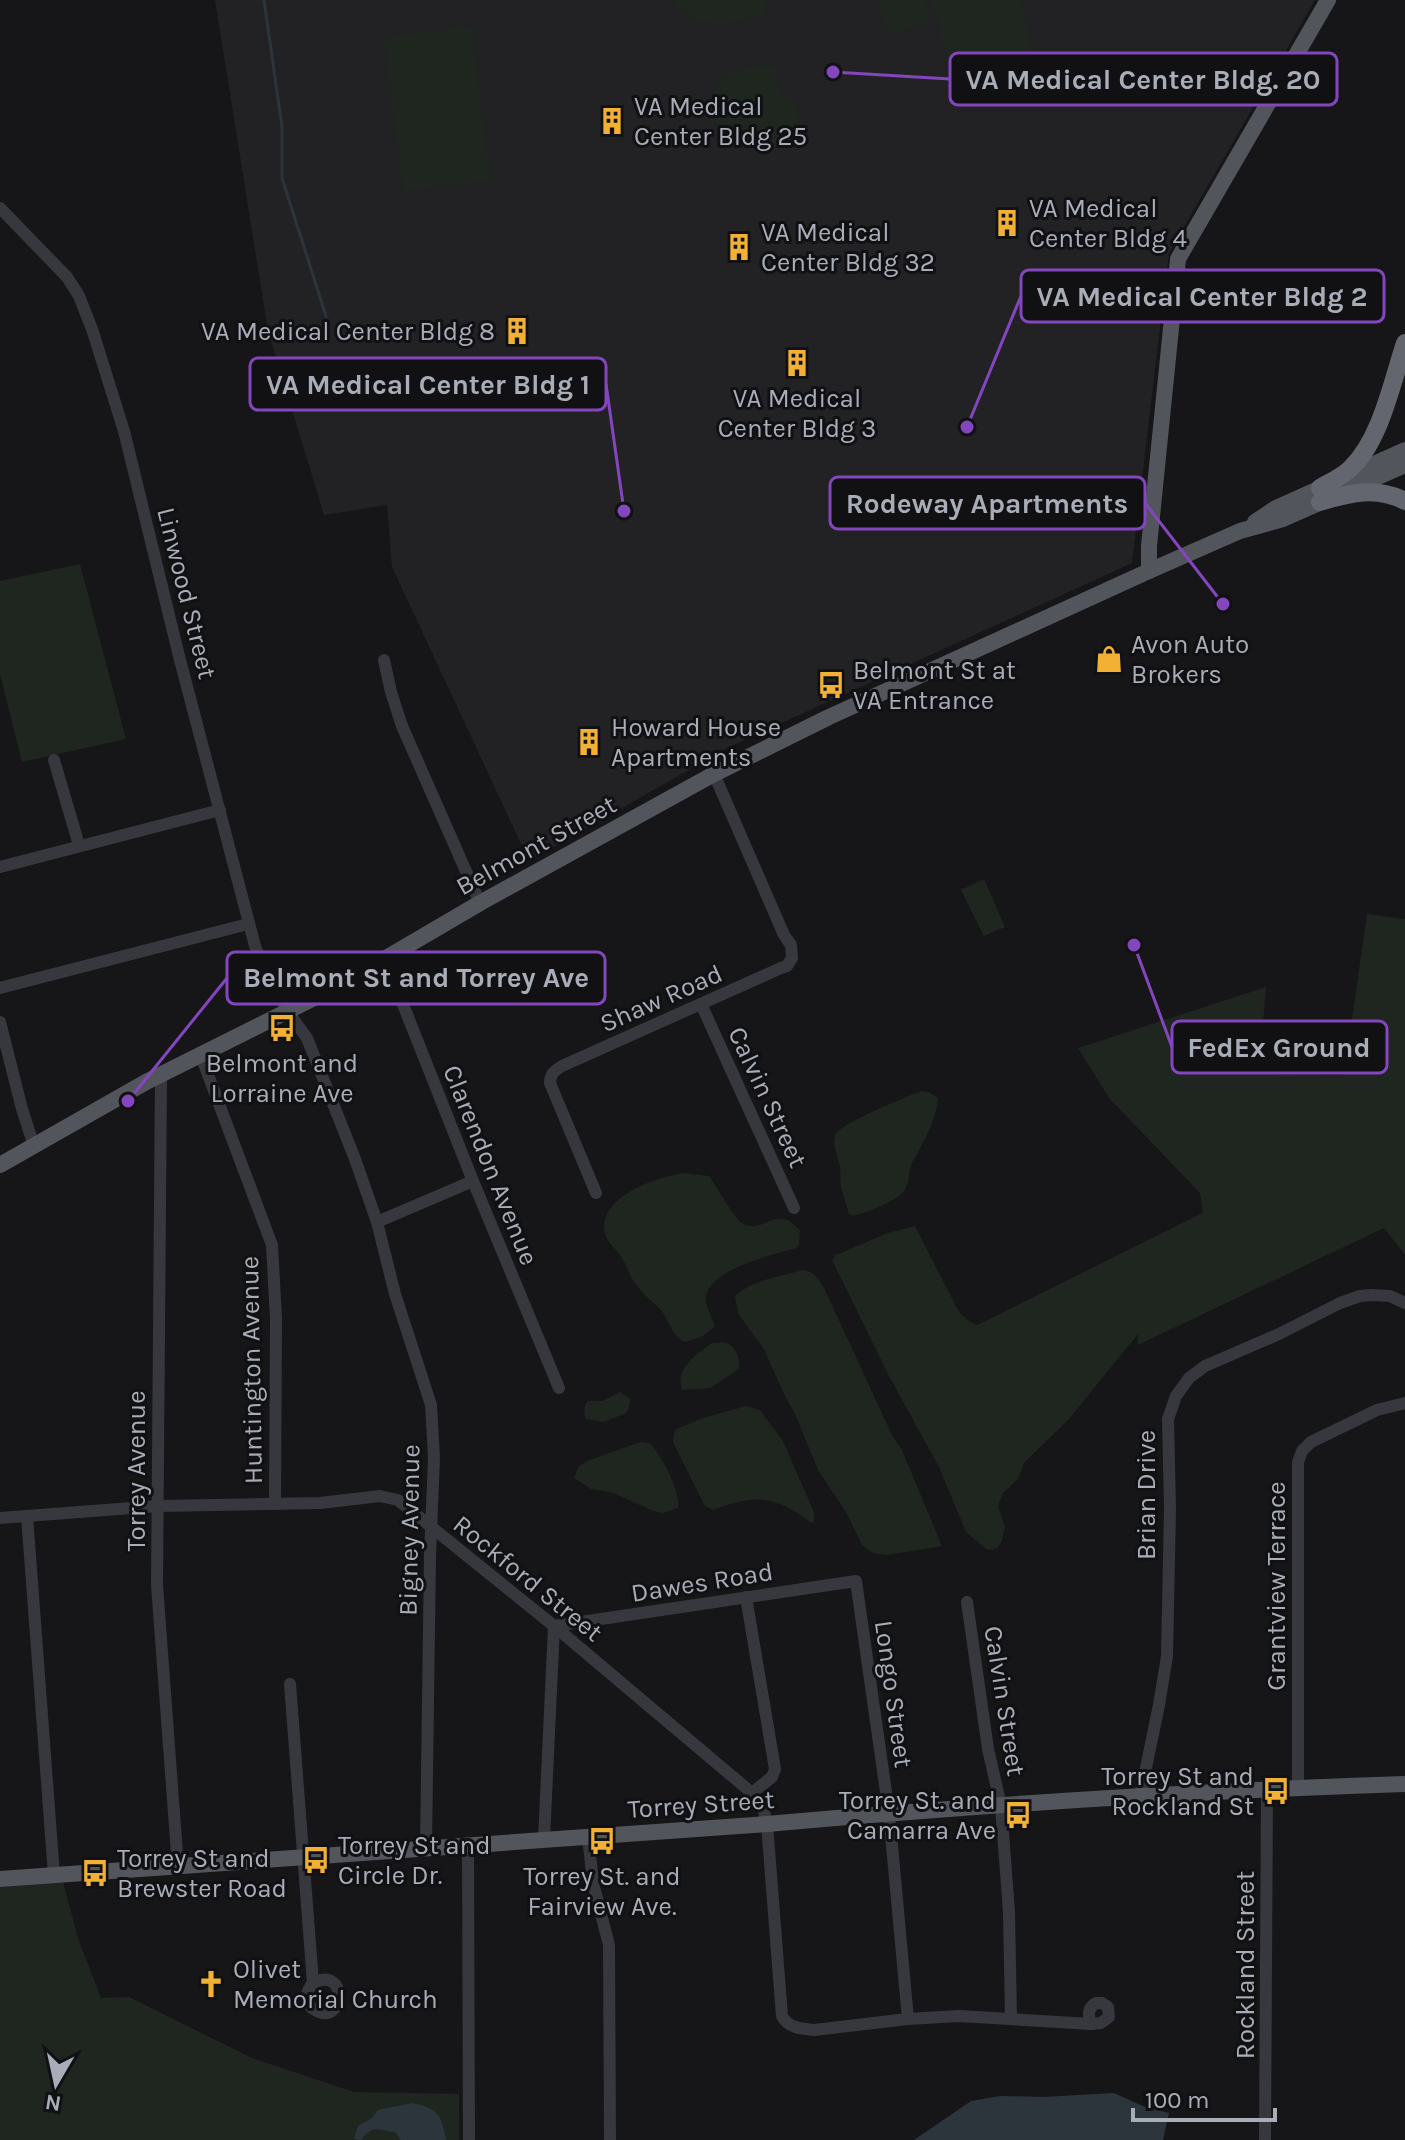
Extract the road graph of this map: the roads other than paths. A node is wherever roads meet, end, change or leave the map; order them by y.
1 (1328, 0) edge
2 (0, 208) edge
3 (1405, 343) edge
4 (1405, 450) edge
5 (1405, 465) edge
6 (1320, 495) junction
7 (1405, 501) edge
8 (1149, 571) junction
9 (384, 660) dead end
10 (54, 760) dead end
11 (714, 774) junction
12 (220, 810) junction
13 (79, 845) junction
14 (0, 867) edge
15 (480, 903) junction
16 (248, 924) junction
17 (385, 959) junction
18 (0, 988) edge
19 (701, 1004) junction
20 (288, 1012) junction
21 (0, 1022) edge
22 (201, 1056) junction
23 (161, 1074) junction
24 (34, 1146) junction
25 (0, 1165) edge
26 (473, 1181) junction
27 (596, 1193) dead end
28 (794, 1208) dead end
29 (377, 1222) junction
30 (1402, 1301) edge
31 (559, 1388) dead end
32 (1405, 1403) edge
33 (275, 1503) junction
34 (158, 1506) junction
35 (27, 1516) junction
36 (0, 1518) edge
37 (431, 1528) junction
38 (856, 1581) joint
39 (746, 1597) junction
40 (967, 1602) dead end
41 (554, 1626) junction
42 (290, 1684) dead end
43 (1405, 1784) edge
44 (1298, 1788) junction
45 (1267, 1790) junction
46 (752, 1793) junction
47 (1140, 1797) junction
48 (1001, 1806) junction
49 (889, 1813) junction
50 (767, 1824) junction
51 (588, 1836) junction
52 (544, 1839) junction
53 (468, 1845) junction
54 (426, 1847) junction
55 (303, 1858) junction
56 (178, 1867) junction
57 (54, 1875) junction
58 (0, 1879) edge
59 (313, 1983) dead end
60 (908, 2019) junction
61 (1011, 2019) junction
62 (1091, 2024) dead end
63 (469, 2140) edge
64 (610, 2140) edge
65 (1265, 2140) edge

1 - 8 main road
2 - 12 street, Linwood Street
3 - 6 highway
4 - 6 main road, Belmont Street
5 - 6 main road, Belmont Street
6 - 7 highway
6 - 8 main road, Belmont Street
8 - 11 main road, Belmont Street
9 - 15 street
10 - 13 street
11 - 15 main road, Belmont Street
11 - 19 street, Shaw Road
12 - 13 street
12 - 16 street, Linwood Street
13 - 14 street
15 - 17 main road, Belmont Street
16 - 18 street
16 - 20 street, Linwood Street
17 - 20 main road, Belmont Street
17 - 26 street, Clarendon Avenue
19 - 27 street, Shaw Road
19 - 28 street, Calvin Street
20 - 22 main road, Belmont Street
20 - 29 street, Bigney Avenue
21 - 24 street
22 - 23 main road, Belmont Street
22 - 33 street, Huntington Avenue
23 - 24 main road, Belmont Street
23 - 34 street, Torrey Avenue
24 - 25 main road, Belmont Street
26 - 29 street
26 - 31 street, Clarendon Avenue
29 - 37 street, Bigney Avenue
30 - 47 street, Brian Drive
32 - 44 street, Grantview Terrace
33 - 34 street, Rockford Street
33 - 37 street, Rockford Street
34 - 35 street, Rockford Street
34 - 56 street, Torrey Avenue
35 - 36 street, Rockford Street
35 - 57 street
37 - 41 street, Rockford Street
37 - 54 street, Bigney Avenue
38 - 39 street, Dawes Road
38 - 49 street, Longo Street
39 - 41 street, Dawes Road
39 - 46 street
40 - 48 street, Calvin Street
41 - 46 street, Rockford Street
41 - 52 street
42 - 55 street
43 - 44 main road, Torrey Street
44 - 45 main road, Torrey Street
45 - 47 main road, Torrey Street
45 - 65 street, Rockland Street
46 - 50 street, Rockford Street
47 - 48 main road, Torrey Street
48 - 49 main road, Torrey Street
48 - 61 street, Calvin Street
49 - 50 main road, Torrey Street
49 - 60 street, Longo Street
50 - 51 main road, Torrey Street
50 - 60 street
51 - 52 main road, Torrey Street
51 - 64 street
52 - 53 main road, Torrey Street
53 - 54 main road, Torrey Street
53 - 63 street
54 - 55 main road, Torrey Street
55 - 56 main road, Torrey Street
55 - 59 street
56 - 57 main road, Torrey Street
57 - 58 main road, Torrey Street
60 - 61 street
61 - 62 street

